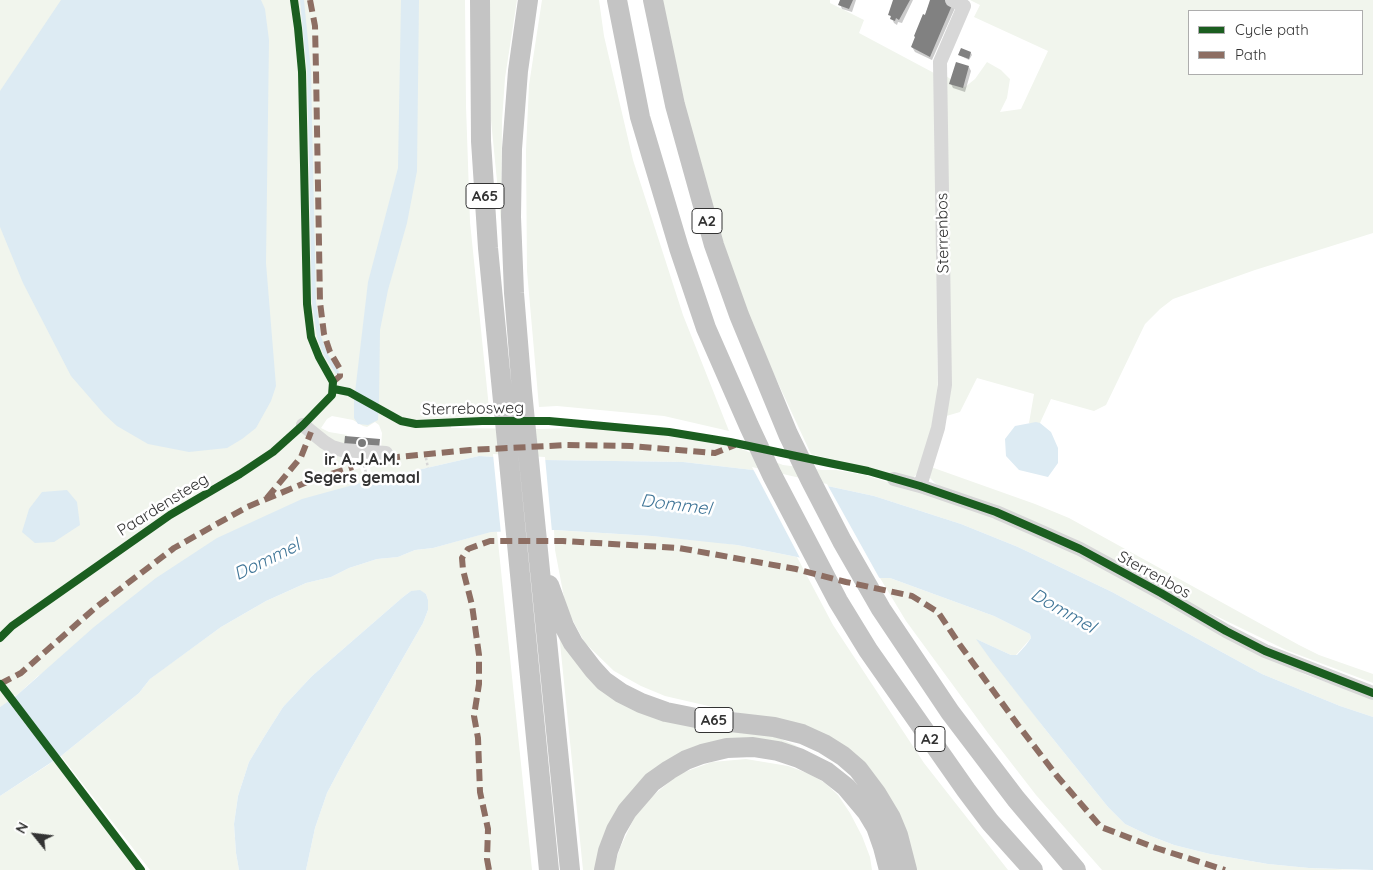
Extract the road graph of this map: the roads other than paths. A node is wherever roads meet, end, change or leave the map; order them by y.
1 (480, 0) edge
2 (528, 0) edge
3 (617, 0) edge
4 (654, 0) edge
5 (952, 0) edge
6 (303, 425) dead end
7 (386, 453) dead end
8 (894, 479) dead end
9 (920, 486) junction
10 (539, 560) junction
11 (1373, 693) edge
12 (549, 870) edge
13 (570, 870) edge
14 (604, 870) edge
15 (888, 870) edge
16 (907, 870) edge
17 (1032, 870) edge
18 (1076, 870) edge

1 - 12 highway, A65
2 - 10 highway, A65
3 - 17 highway, A2
4 - 18 highway, A2
5 - 9 street, Sterrenbos
6 - 7 street
8 - 9 street
9 - 11 street, Sterrenbos
10 - 13 highway, A65
10 - 16 highway, A65
14 - 15 highway, A65

